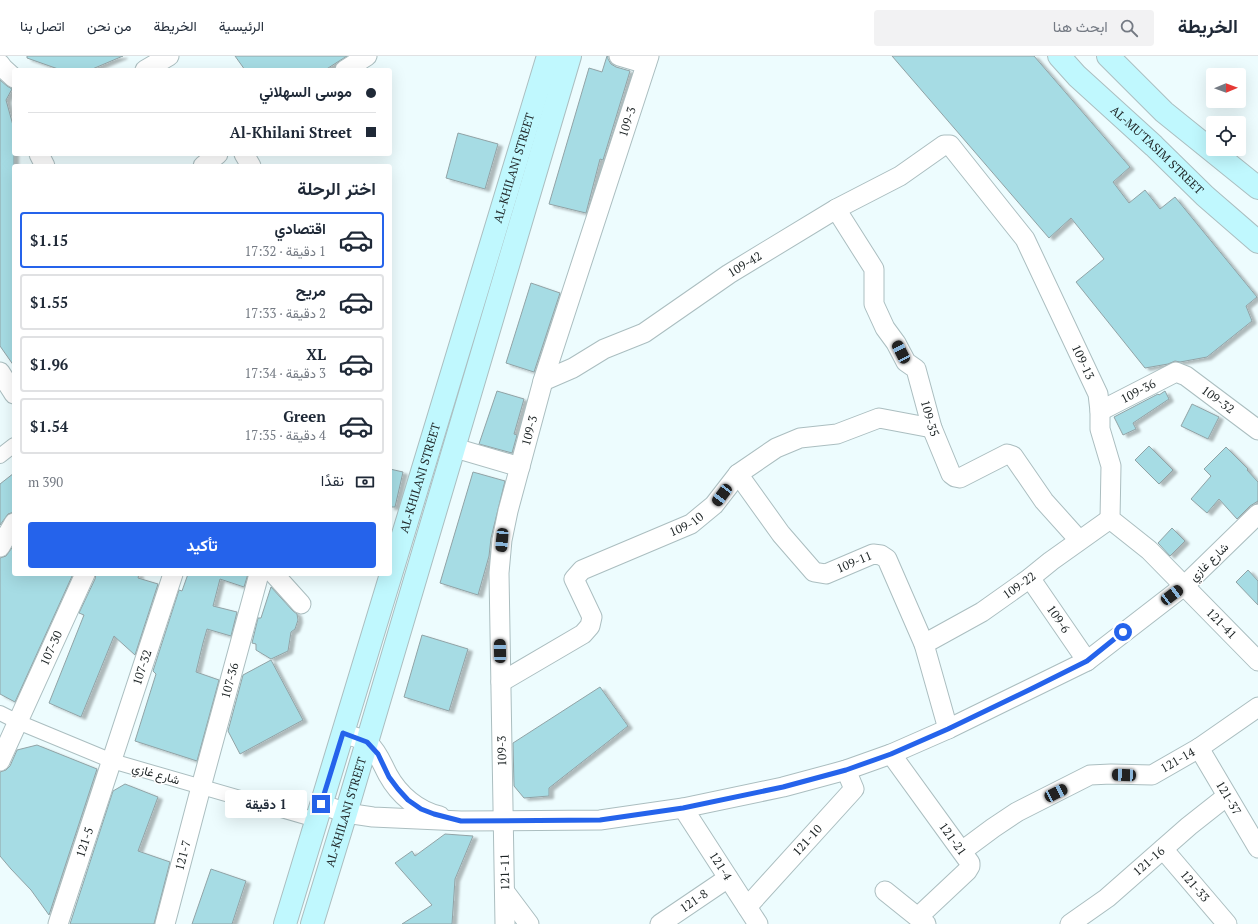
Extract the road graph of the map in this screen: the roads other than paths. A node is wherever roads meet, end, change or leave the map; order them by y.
1 (169, 56) edge
2 (367, 56) edge
3 (548, 56) edge
4 (570, 56) edge
5 (619, 56) edge
6 (1059, 56) edge
7 (1108, 56) edge
8 (648, 60) edge
9 (148, 68) edge
10 (348, 68) edge
11 (944, 144) joint
12 (216, 156) edge
13 (206, 164) edge
14 (1258, 188) edge
15 (836, 209) junction
16 (1224, 213) junction
17 (1258, 242) edge
18 (1258, 254) edge
19 (0, 372) edge
20 (1176, 372) joint
21 (543, 381) junction
22 (12, 391) edge
23 (1100, 411) junction
24 (932, 428) junction
25 (1258, 430) edge
26 (12, 447) edge
27 (455, 448) junction
28 (0, 456) edge
29 (520, 467) junction
30 (738, 474) junction
31 (1258, 514) edge
32 (1110, 519) junction
33 (12, 527) edge
34 (1079, 540) junction
35 (0, 548) edge
36 (392, 571) edge
37 (83, 576) edge
38 (172, 576) edge
39 (258, 576) edge
40 (276, 576) edge
41 (391, 576) edge
42 (1030, 578) junction
43 (1184, 586) junction
44 (301, 604) dead end
45 (924, 644) junction
46 (1087, 661) junction
47 (1258, 661) edge
48 (501, 682) junction
49 (1258, 707) edge
50 (0, 713) edge
51 (18, 722) junction
52 (948, 729) junction
53 (343, 733) junction
54 (367, 742) junction
55 (1199, 748) junction
56 (891, 754) junction
57 (0, 761) edge
58 (112, 761) junction
59 (846, 770) junction
60 (201, 787) junction
61 (1227, 796) junction
62 (683, 808) junction
63 (319, 812) junction
64 (346, 813) junction
65 (504, 820) junction
66 (461, 821) junction
67 (1258, 848) edge
68 (1163, 849) junction
69 (962, 851) junction
70 (728, 878) junction
71 (885, 891) dead end
72 (505, 892) junction
73 (747, 907) junction
74 (922, 921) edge
75 (662, 923) edge
76 (58, 924) edge
77 (165, 924) edge
78 (285, 924) edge
79 (312, 924) edge
80 (505, 924) edge
81 (529, 924) edge
82 (758, 924) edge
83 (1070, 924) edge
84 (1227, 924) edge

1 - 9 street
2 - 10 street
3 - 36 main road, AL-KHILANI STREET
4 - 27 main road, AL-KHILANI STREET
5 - 8 street
6 - 16 main road, AL-MU'TASIM STREET
7 - 14 main road
8 - 21 street, 109-3
11 - 15 street, 109-42
11 - 23 street, 109-13
12 - 13 street
15 - 21 street, 109-42
15 - 24 street, 109-35
16 - 17 main road, AL-MU'TASIM STREET
16 - 18 main road
19 - 22 street
20 - 23 street, 109-36
20 - 25 street, 109-32
21 - 29 street, 109-3
23 - 32 street, 109-13
24 - 30 street, 109-10
24 - 34 street, 109-35
26 - 28 street
27 - 29 street
27 - 54 main road, AL-KHILANI STREET
29 - 48 street, 109-3
30 - 45 street, 109-11
30 - 48 street, 109-10
31 - 43 street, شارع غازي
32 - 34 street, 109-22
32 - 43 street
33 - 35 street
34 - 42 street, 109-22
37 - 51 street, 107-30
38 - 58 street, 107-32
39 - 60 street, 107-36
40 - 44 street
41 - 53 main road, AL-KHILANI STREET
42 - 45 street, 109-22
42 - 46 street, 109-6
43 - 46 street, شارع غازي
43 - 47 street, 121-41
45 - 52 street, 109-11
46 - 52 street, شارع غازي
48 - 65 street, 109-3
49 - 55 street, 121-14
50 - 51 street, شارع غازي
51 - 57 street, 107-30
51 - 58 street, شارع غازي
52 - 56 street, شارع غازي
53 - 54 street
53 - 63 main road, AL-KHILANI STREET
54 - 64 main road, AL-KHILANI STREET
54 - 66 street, شارع غازي
55 - 61 street, 121-37
55 - 69 street, 121-14
56 - 59 street, شارع غازي
56 - 69 street, 121-21
58 - 60 street, شارع غازي
58 - 76 street, 121-5
59 - 62 street, شارع غازي
59 - 73 street, 121-10
60 - 63 street, شارع غازي
60 - 77 street, 121-7
61 - 67 street, 121-37
61 - 68 street, 121-16
62 - 65 street, شارع غازي
62 - 70 street, 121-4
63 - 64 street, شارع غازي
63 - 78 main road, AL-KHILANI STREET
64 - 66 street, شارع غازي
64 - 79 main road, AL-KHILANI STREET
65 - 66 street, شارع غازي
65 - 72 street, 121-11
68 - 83 street, 121-16
68 - 84 street, 121-33
69 - 74 street, 121-21
70 - 73 street, 121-4
70 - 75 street, 121-8
71 - 74 street
72 - 80 street, 121-11
72 - 81 street
73 - 82 street, 121-4

